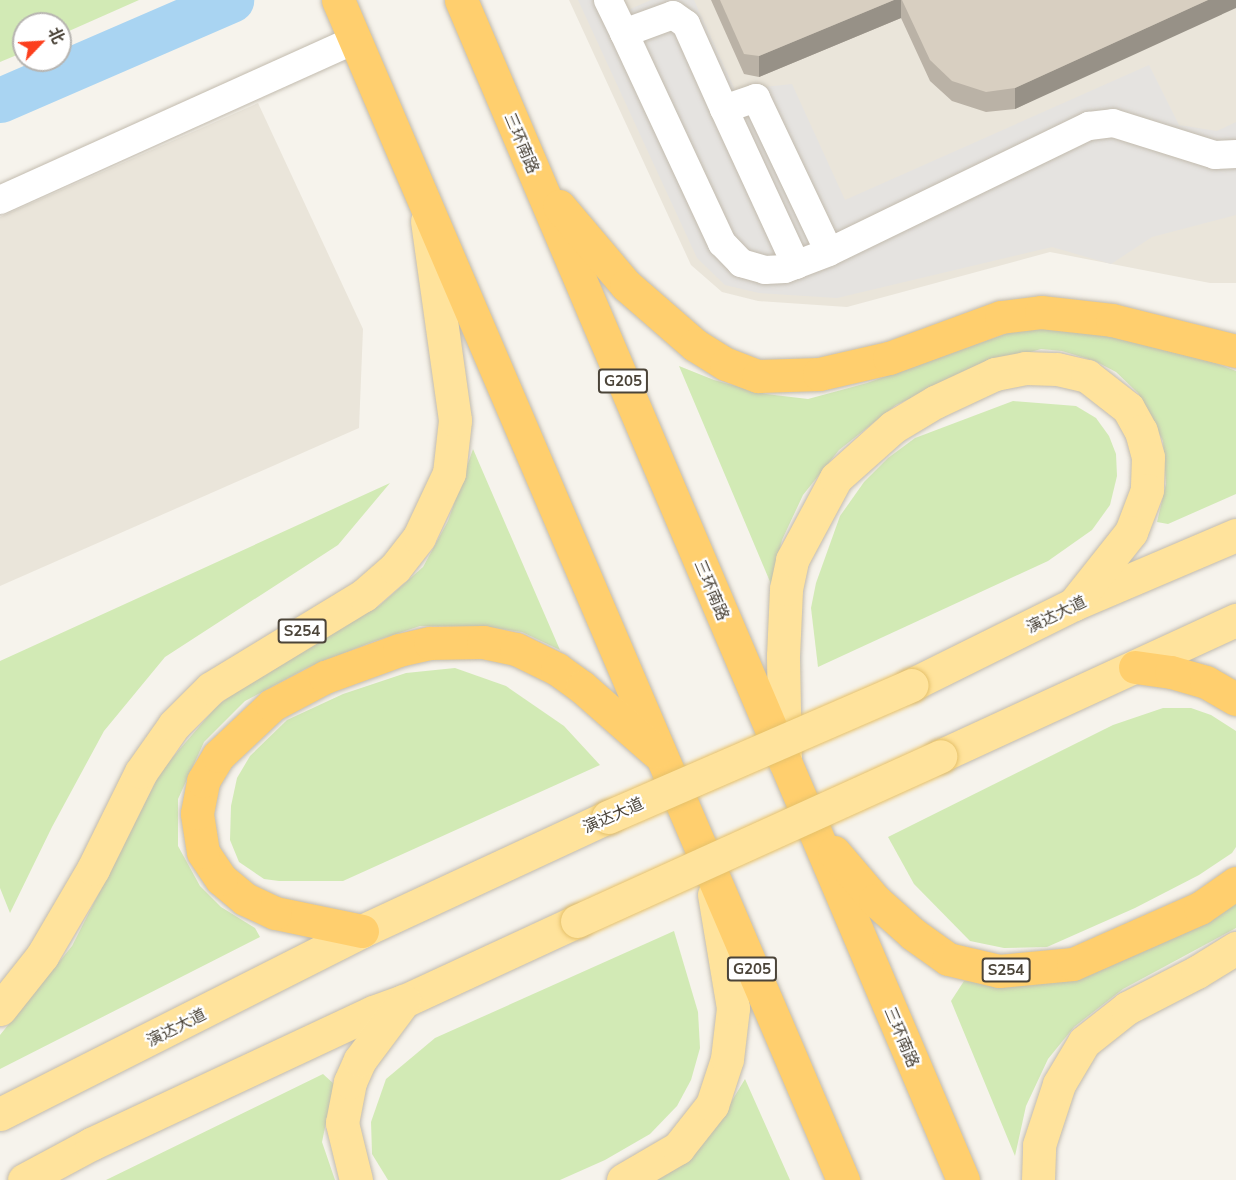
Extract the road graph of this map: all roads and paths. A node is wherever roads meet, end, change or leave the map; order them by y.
1 (338, 0) edge
2 (461, 0) edge
3 (608, 0) edge
4 (624, 33) junction
5 (355, 40) junction
6 (724, 109) junction
7 (1236, 154) edge
8 (538, 181) junction
9 (0, 200) edge
10 (425, 204) junction
11 (829, 252) junction
12 (796, 265) junction
13 (1236, 351) edge
14 (1236, 535) edge
15 (1074, 604) junction
16 (1236, 620) edge
17 (1136, 667) junction
18 (1236, 699) edge
19 (662, 758) junction
20 (785, 762) junction
21 (813, 826) junction
22 (710, 869) junction
23 (1236, 883) edge
24 (362, 931) junction
25 (1236, 948) edge
26 (404, 1001) junction
27 (0, 1009) edge
28 (0, 1114) edge
29 (24, 1180) edge
30 (356, 1180) edge
31 (623, 1180) edge
32 (843, 1180) edge
33 (963, 1180) edge
34 (1038, 1180) edge

1 - 5 highway, G205
2 - 8 highway, 三环南路 / G205
3 - 4 street
4 - 6 street
4 - 12 street
5 - 9 street
5 - 10 highway, G205
6 - 11 street
6 - 12 street
7 - 11 street
8 - 13 highway
8 - 20 highway, 三环南路 / G205
10 - 19 highway, G205
10 - 27 main road, S254
11 - 12 street
14 - 15 main road, 演达大道
15 - 20 main road
15 - 24 main road, 演达大道, bridge
16 - 17 main road
17 - 18 highway
17 - 26 main road, bridge
19 - 22 highway, G205
19 - 24 highway
20 - 21 highway, 三环南路 / G205
21 - 23 highway, S254
21 - 33 highway, 三环南路 / G205
22 - 31 main road
22 - 32 highway, G205
24 - 28 main road, 演达大道
25 - 34 main road
26 - 29 main road
26 - 30 main road

